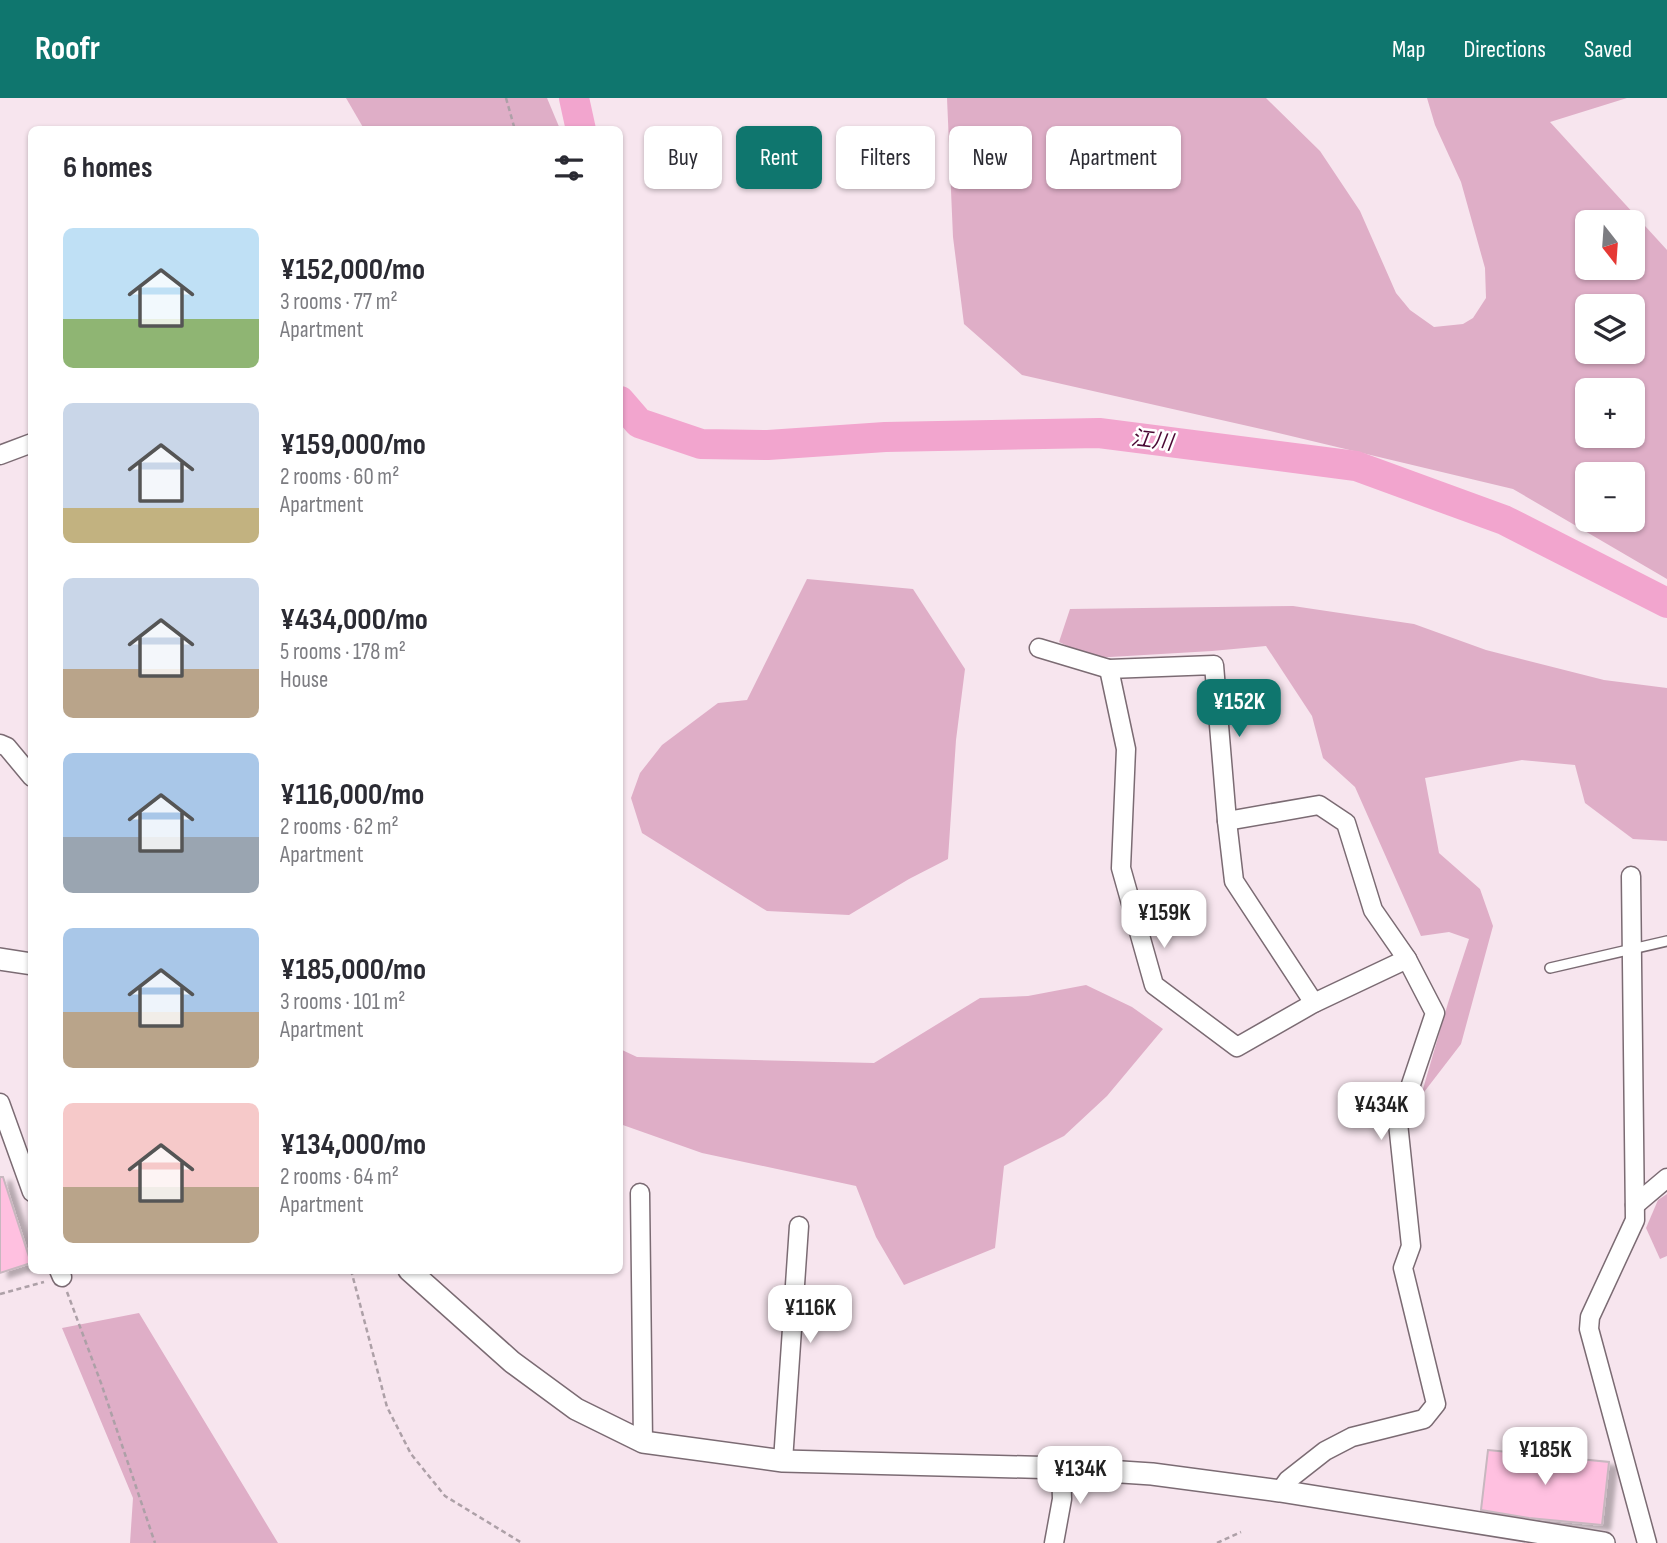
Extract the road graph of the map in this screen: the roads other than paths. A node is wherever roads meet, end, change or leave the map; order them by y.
1 (28, 444) edge
2 (0, 455) edge
3 (1039, 648) dead end
4 (1109, 669) junction
5 (0, 744) edge
6 (28, 772) edge
7 (1227, 821) junction
8 (1631, 876) dead end
9 (1667, 941) edge
10 (1632, 950) junction
11 (0, 959) edge
12 (1408, 959) junction
13 (28, 963) edge
14 (1550, 968) dead end
15 (1314, 1003) junction
16 (0, 1103) edge
17 (1667, 1178) edge
18 (28, 1181) edge
19 (640, 1193) dead end
20 (1635, 1205) junction
21 (799, 1226) dead end
22 (413, 1274) edge
23 (643, 1442) junction
24 (783, 1461) junction
25 (1061, 1468) junction
26 (1280, 1491) junction
27 (1054, 1543) edge
28 (1604, 1543) edge
29 (1647, 1543) edge

1 - 2 street
3 - 4 street
4 - 7 street
4 - 15 street
5 - 6 street
7 - 12 street
7 - 15 street
8 - 10 street
9 - 10 lane
10 - 14 lane
10 - 20 street
11 - 13 street
12 - 15 street
12 - 26 street
16 - 18 street
17 - 20 street
19 - 23 street
20 - 29 street
21 - 24 street
22 - 23 street
23 - 24 street
24 - 25 street
25 - 26 street
25 - 27 street
26 - 28 street

